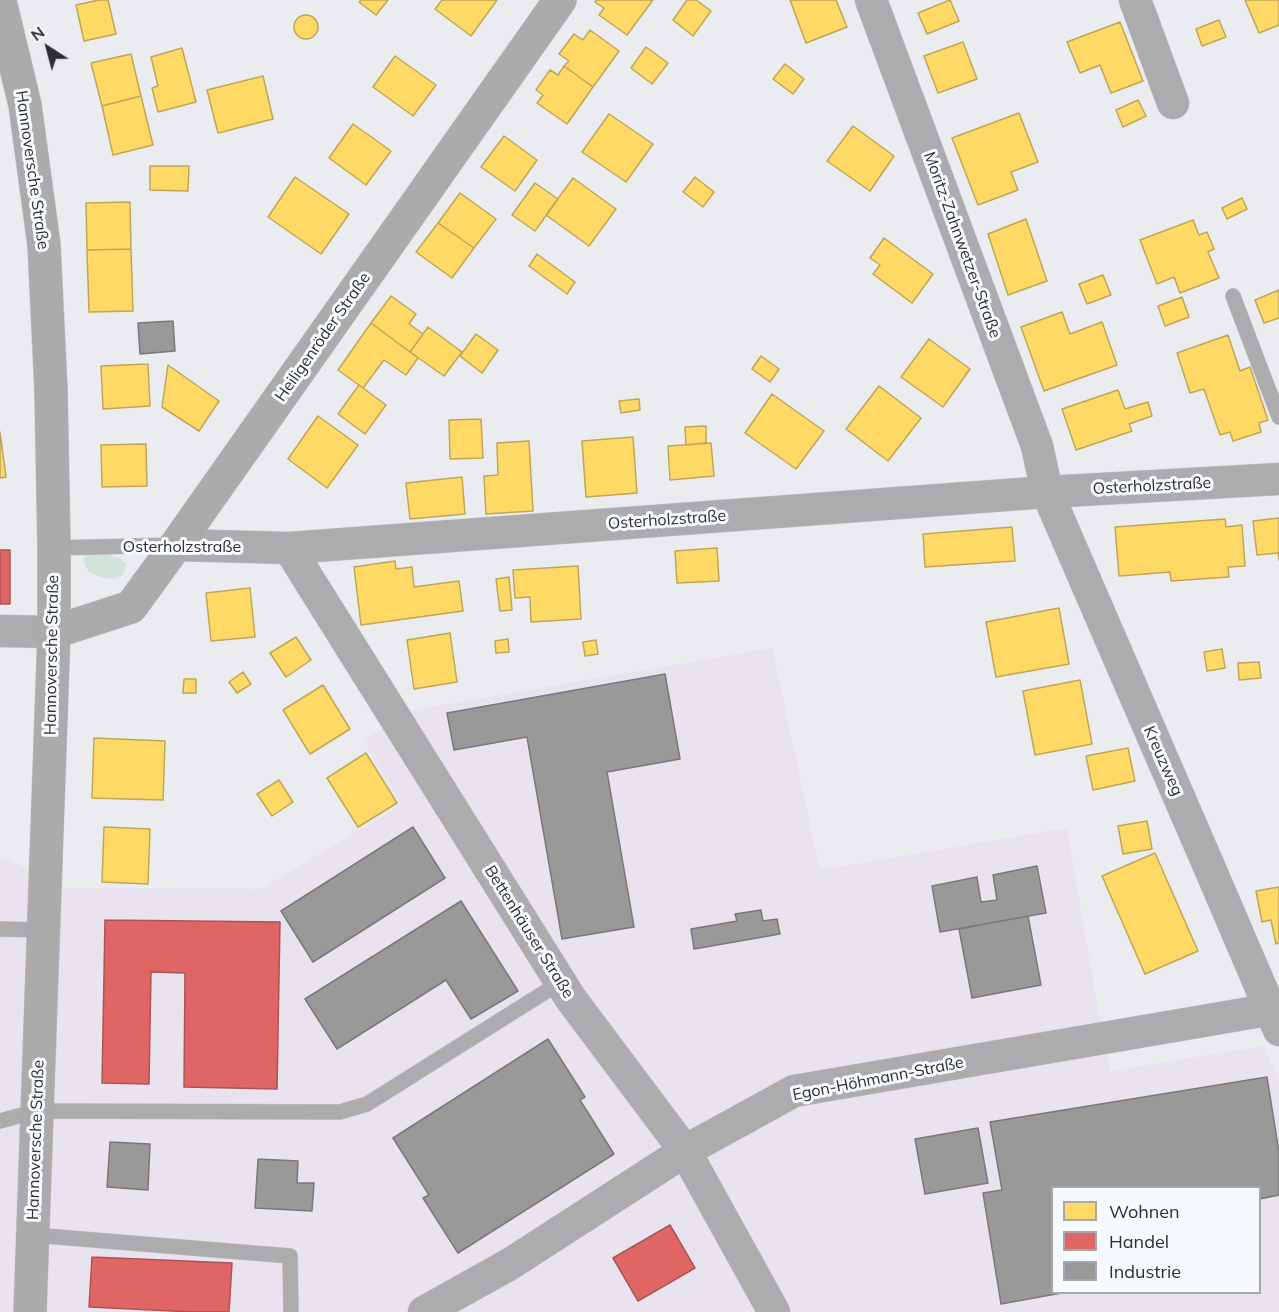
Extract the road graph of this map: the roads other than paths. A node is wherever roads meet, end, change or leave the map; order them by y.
1 (560, 0) edge
2 (872, 0) edge
3 (1135, 0) edge
4 (0, 1) edge
5 (1173, 103) dead end
6 (1233, 296) dead end
7 (1279, 417) edge
8 (1279, 479) edge
9 (1047, 492) junction
10 (176, 545) junction
11 (54, 548) junction
12 (289, 548) junction
13 (0, 631) edge
14 (54, 632) junction
15 (0, 929) edge
16 (44, 930) junction
17 (561, 982) junction
18 (1276, 1016) edge
19 (37, 1111) junction
20 (0, 1121) edge
21 (685, 1151) junction
22 (33, 1234) junction
23 (30, 1312) edge
24 (291, 1312) edge
25 (424, 1312) edge
26 (774, 1312) edge

1 - 10 main road, Heiligenröder Straße
2 - 9 street, Moritz-Zahnwetzer-Straße
3 - 5 street
4 - 11 main road, Hannoversche Straße
6 - 7 lane
8 - 9 street, Osterholzstraße
9 - 12 street, Osterholzstraße
9 - 18 street, Kreuzweg
10 - 11 lane, Osterholzstraße
10 - 12 street, Osterholzstraße
10 - 14 main road, Heiligenröder Straße
11 - 14 main road, Hannoversche Straße
12 - 17 street, Bettenhäuser Straße
13 - 14 street
14 - 16 main road, Hannoversche Straße
15 - 16 lane
16 - 19 main road, Hannoversche Straße
17 - 19 lane
17 - 21 street, Bettenhäuser Straße
18 - 21 street, Egon-Höhmann-Straße
19 - 20 lane
19 - 22 main road, Hannoversche Straße
21 - 25 street, Egon-Höhmann-Straße
21 - 26 street, Bettenhäuser Straße
22 - 23 main road, Hannoversche Straße
22 - 24 lane

